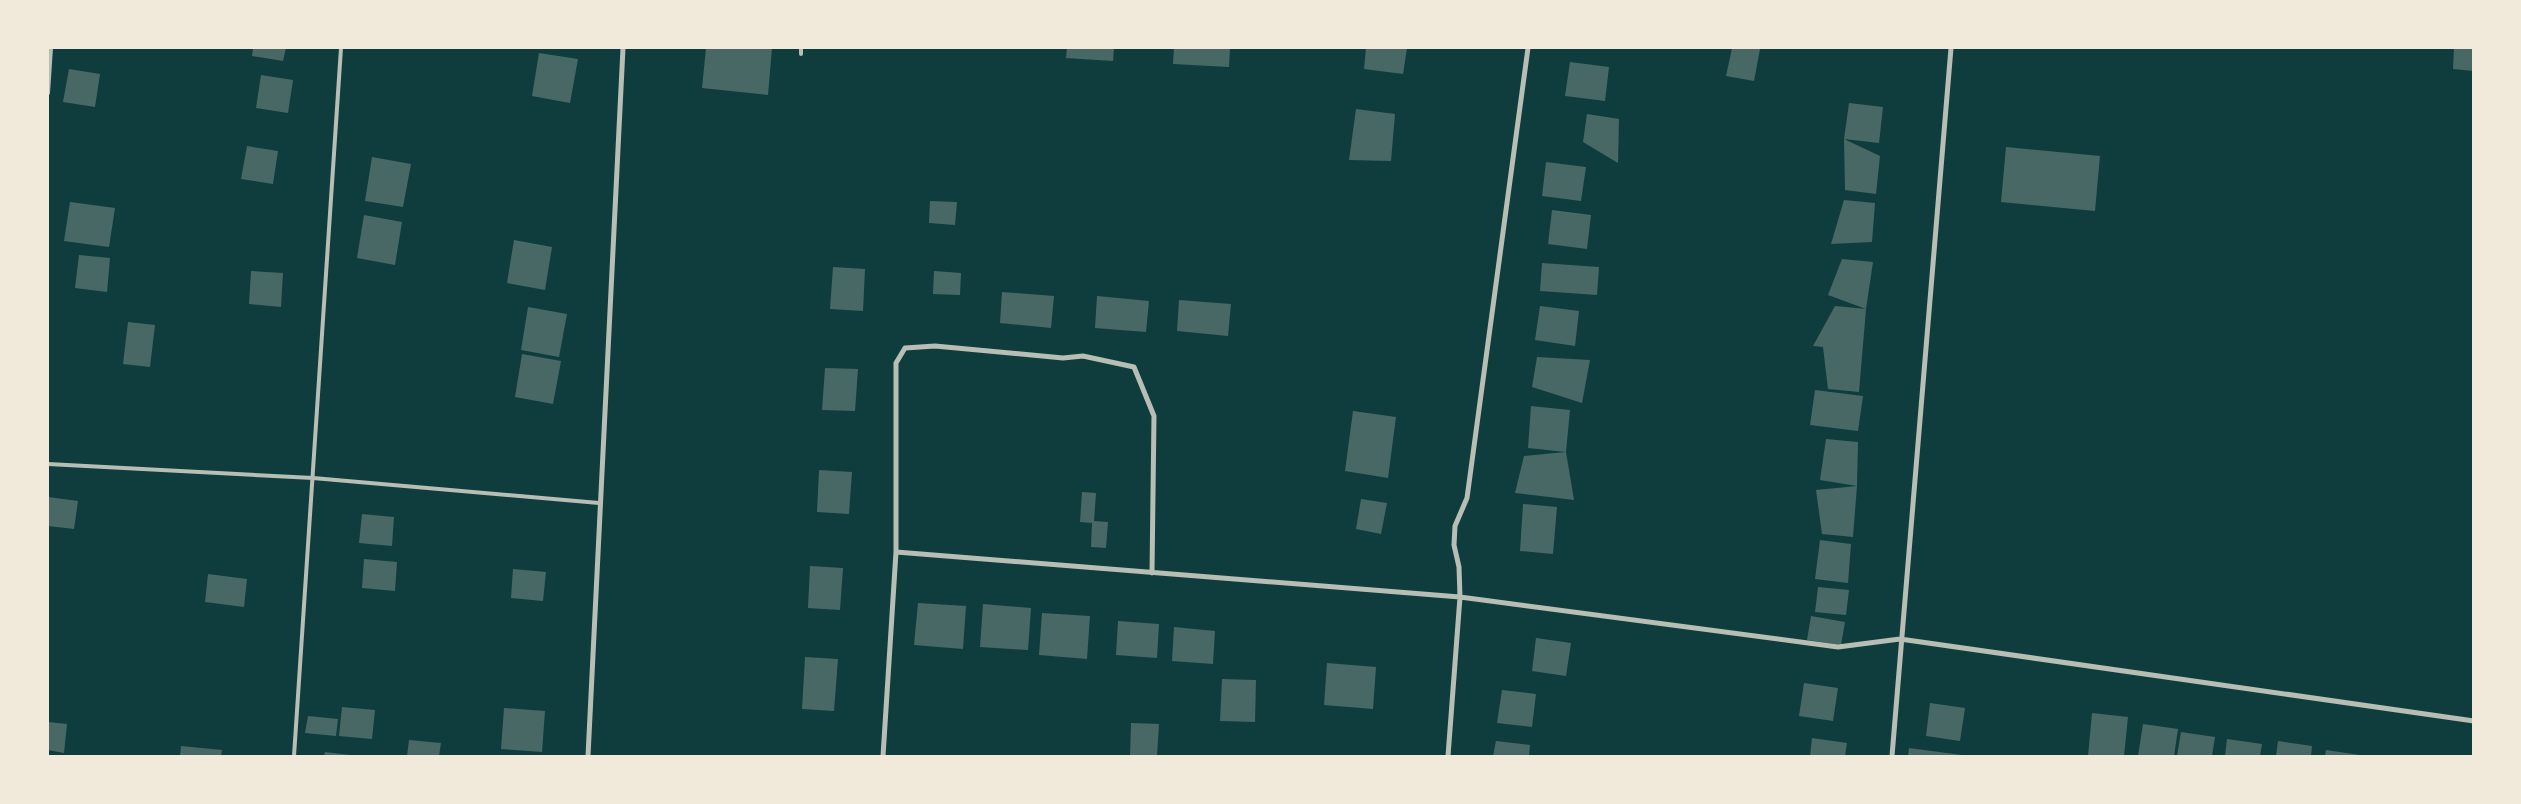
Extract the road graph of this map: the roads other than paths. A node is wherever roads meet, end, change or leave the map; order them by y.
1 (50, 48) edge
2 (341, 48) edge
3 (623, 48) edge
4 (801, 48) edge
5 (1528, 48) edge
6 (1951, 48) edge
7 (801, 54) dead end
8 (48, 93) edge
9 (48, 464) edge
10 (313, 478) junction
11 (599, 503) junction
12 (896, 552) junction
13 (1152, 572) junction
14 (1460, 597) junction
15 (1900, 639) junction
16 (2474, 721) edge
17 (294, 756) edge
18 (588, 756) edge
19 (883, 756) edge
20 (1448, 756) edge
21 (1892, 756) edge

1 - 8 lane
2 - 10 lane
3 - 11 street
4 - 7 lane
5 - 14 street
6 - 15 street
9 - 10 lane
10 - 11 lane
10 - 17 lane
11 - 18 street
12 - 13 street
12 - 13 street
12 - 19 street
13 - 14 street
14 - 15 street
14 - 20 street
15 - 16 street
15 - 21 street

